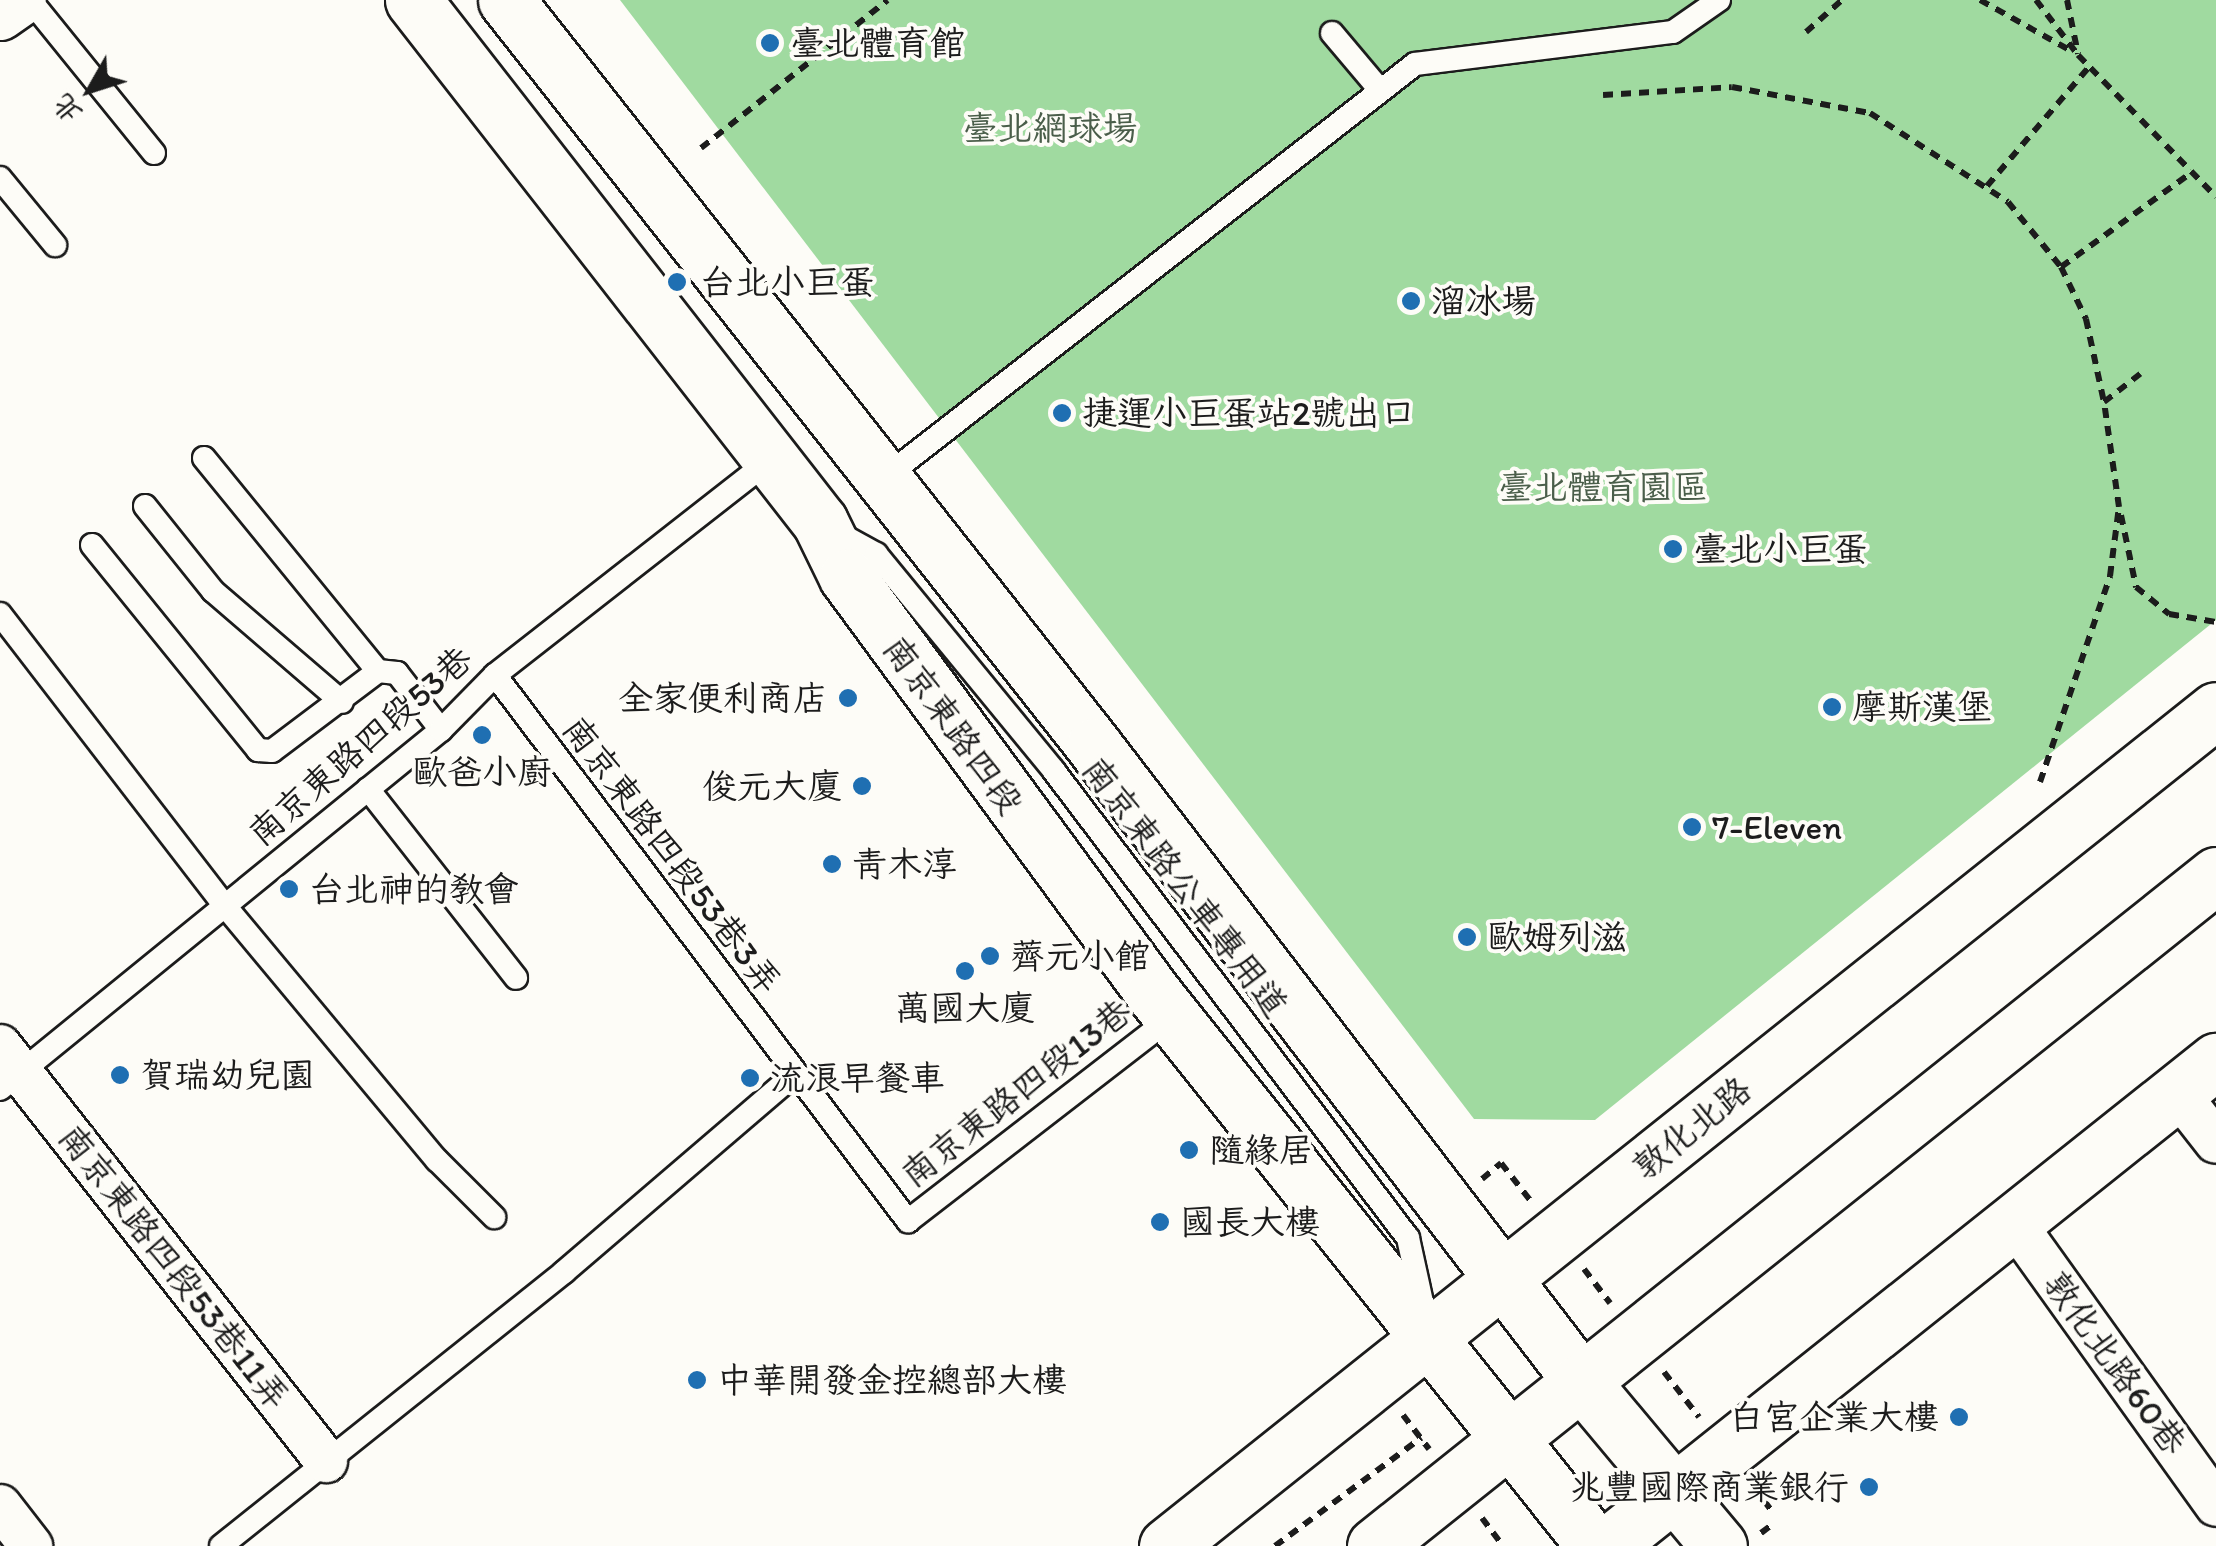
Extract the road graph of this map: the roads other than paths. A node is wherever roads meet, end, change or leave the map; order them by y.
1 (412, 0) edge
2 (506, 0) edge
3 (1719, 0) edge
4 (10, 7) edge
5 (1332, 33) dead end
6 (1380, 90) junction
7 (154, 153) dead end
8 (0, 178) edge
9 (56, 246) dead end
10 (204, 458) dead end
11 (770, 460) junction
12 (881, 480) junction
13 (144, 506) dead end
14 (820, 522) junction
15 (92, 545) dead end
16 (0, 614) edge
17 (378, 670) junction
18 (495, 675) junction
19 (342, 702) junction
20 (2216, 710) edge
21 (441, 730) junction
22 (368, 790) junction
23 (2216, 875) edge
24 (225, 906) junction
25 (516, 978) dead end
26 (1172, 1017) junction
27 (7, 1069) edge
28 (793, 1076) junction
29 (2196, 1077) edge
30 (2216, 1142) edge
31 (494, 1217) dead end
32 (2014, 1221) junction
33 (1504, 1278) junction
34 (1429, 1338) junction
35 (1581, 1381) junction
36 (1510, 1439) junction
37 (326, 1461) junction
38 (2216, 1505) edge
39 (0, 1506) edge
40 (1688, 1523) edge
41 (31, 1546) edge
42 (222, 1546) edge
43 (1167, 1546) edge
44 (1375, 1546) edge
45 (1595, 1546) edge
46 (1607, 1546) edge

1 - 11 main road, 南京東路四段
2 - 12 main road
3 - 6 lane
4 - 7 lane
5 - 6 lane
6 - 12 lane
8 - 9 lane
10 - 17 lane
11 - 14 main road, 南京東路四段
11 - 18 lane, 南京東路四段53巷
12 - 33 main road
13 - 19 lane
14 - 26 main road, 南京東路四段
14 - 34 lane, 南京東路公車專用道
15 - 19 lane
16 - 24 lane
17 - 19 lane
17 - 21 lane
18 - 21 lane, 南京東路四段53巷
18 - 28 lane, 南京東路四段53巷3弄
20 - 33 main road, 敦化北路
21 - 22 lane, 南京東路四段53巷
22 - 24 lane, 南京東路四段53巷
22 - 25 lane
23 - 35 main road
24 - 27 lane, 南京東路四段53巷
24 - 31 lane
26 - 28 lane, 南京東路四段13巷
26 - 34 main road, 南京東路四段
27 - 37 street, 南京東路四段53巷11弄
28 - 37 lane
29 - 30 street
29 - 32 main road
32 - 38 street, 敦化北路60巷
32 - 40 main road
33 - 34 main road, 敦化北路
33 - 35 main road
34 - 36 main road, 南京東路四段
34 - 43 main road, 敦化北路
35 - 36 main road
35 - 40 main road
36 - 44 main road
36 - 45 main road, 南京東路四段
37 - 42 lane
39 - 41 street
40 - 46 main road

